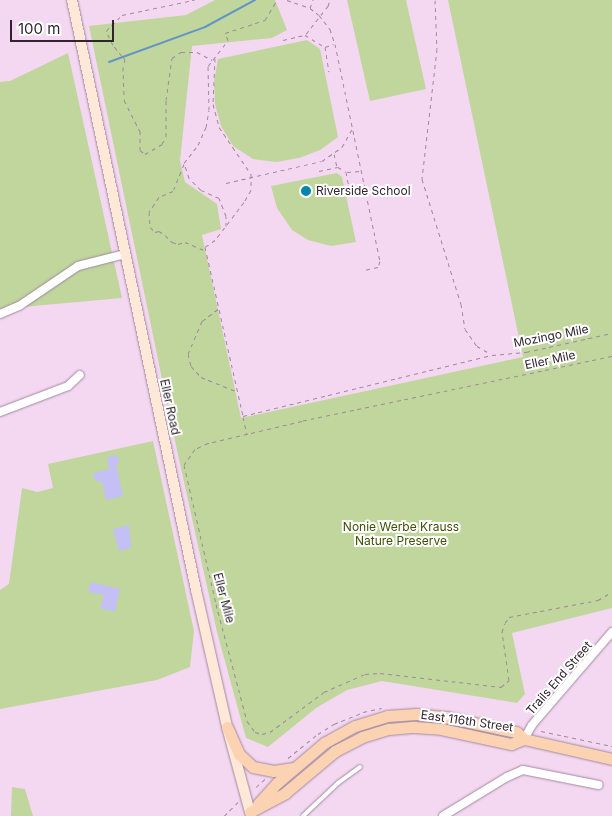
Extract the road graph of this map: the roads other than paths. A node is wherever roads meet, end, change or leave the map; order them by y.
1 (72, 0) edge
2 (125, 254) junction
3 (0, 314) edge
4 (80, 375) dead end
5 (0, 412) edge
6 (612, 632) edge
7 (227, 727) junction
8 (524, 740) junction
9 (612, 759) edge
10 (360, 767) dead end
11 (294, 768) junction
12 (599, 785) dead end
13 (249, 815) edge
14 (303, 816) edge
15 (444, 816) edge

1 - 2 street, Eller Road
2 - 3 street
2 - 7 street, Eller Road
4 - 5 street
6 - 8 street, Trails End Street
7 - 11 main road
7 - 13 street, Eller Road
8 - 9 main road, East 116th Street
8 - 11 main road, East 116th Street
8 - 13 main road, East 116th Street
10 - 14 lane
11 - 13 main road, East 116th Street
12 - 15 street

